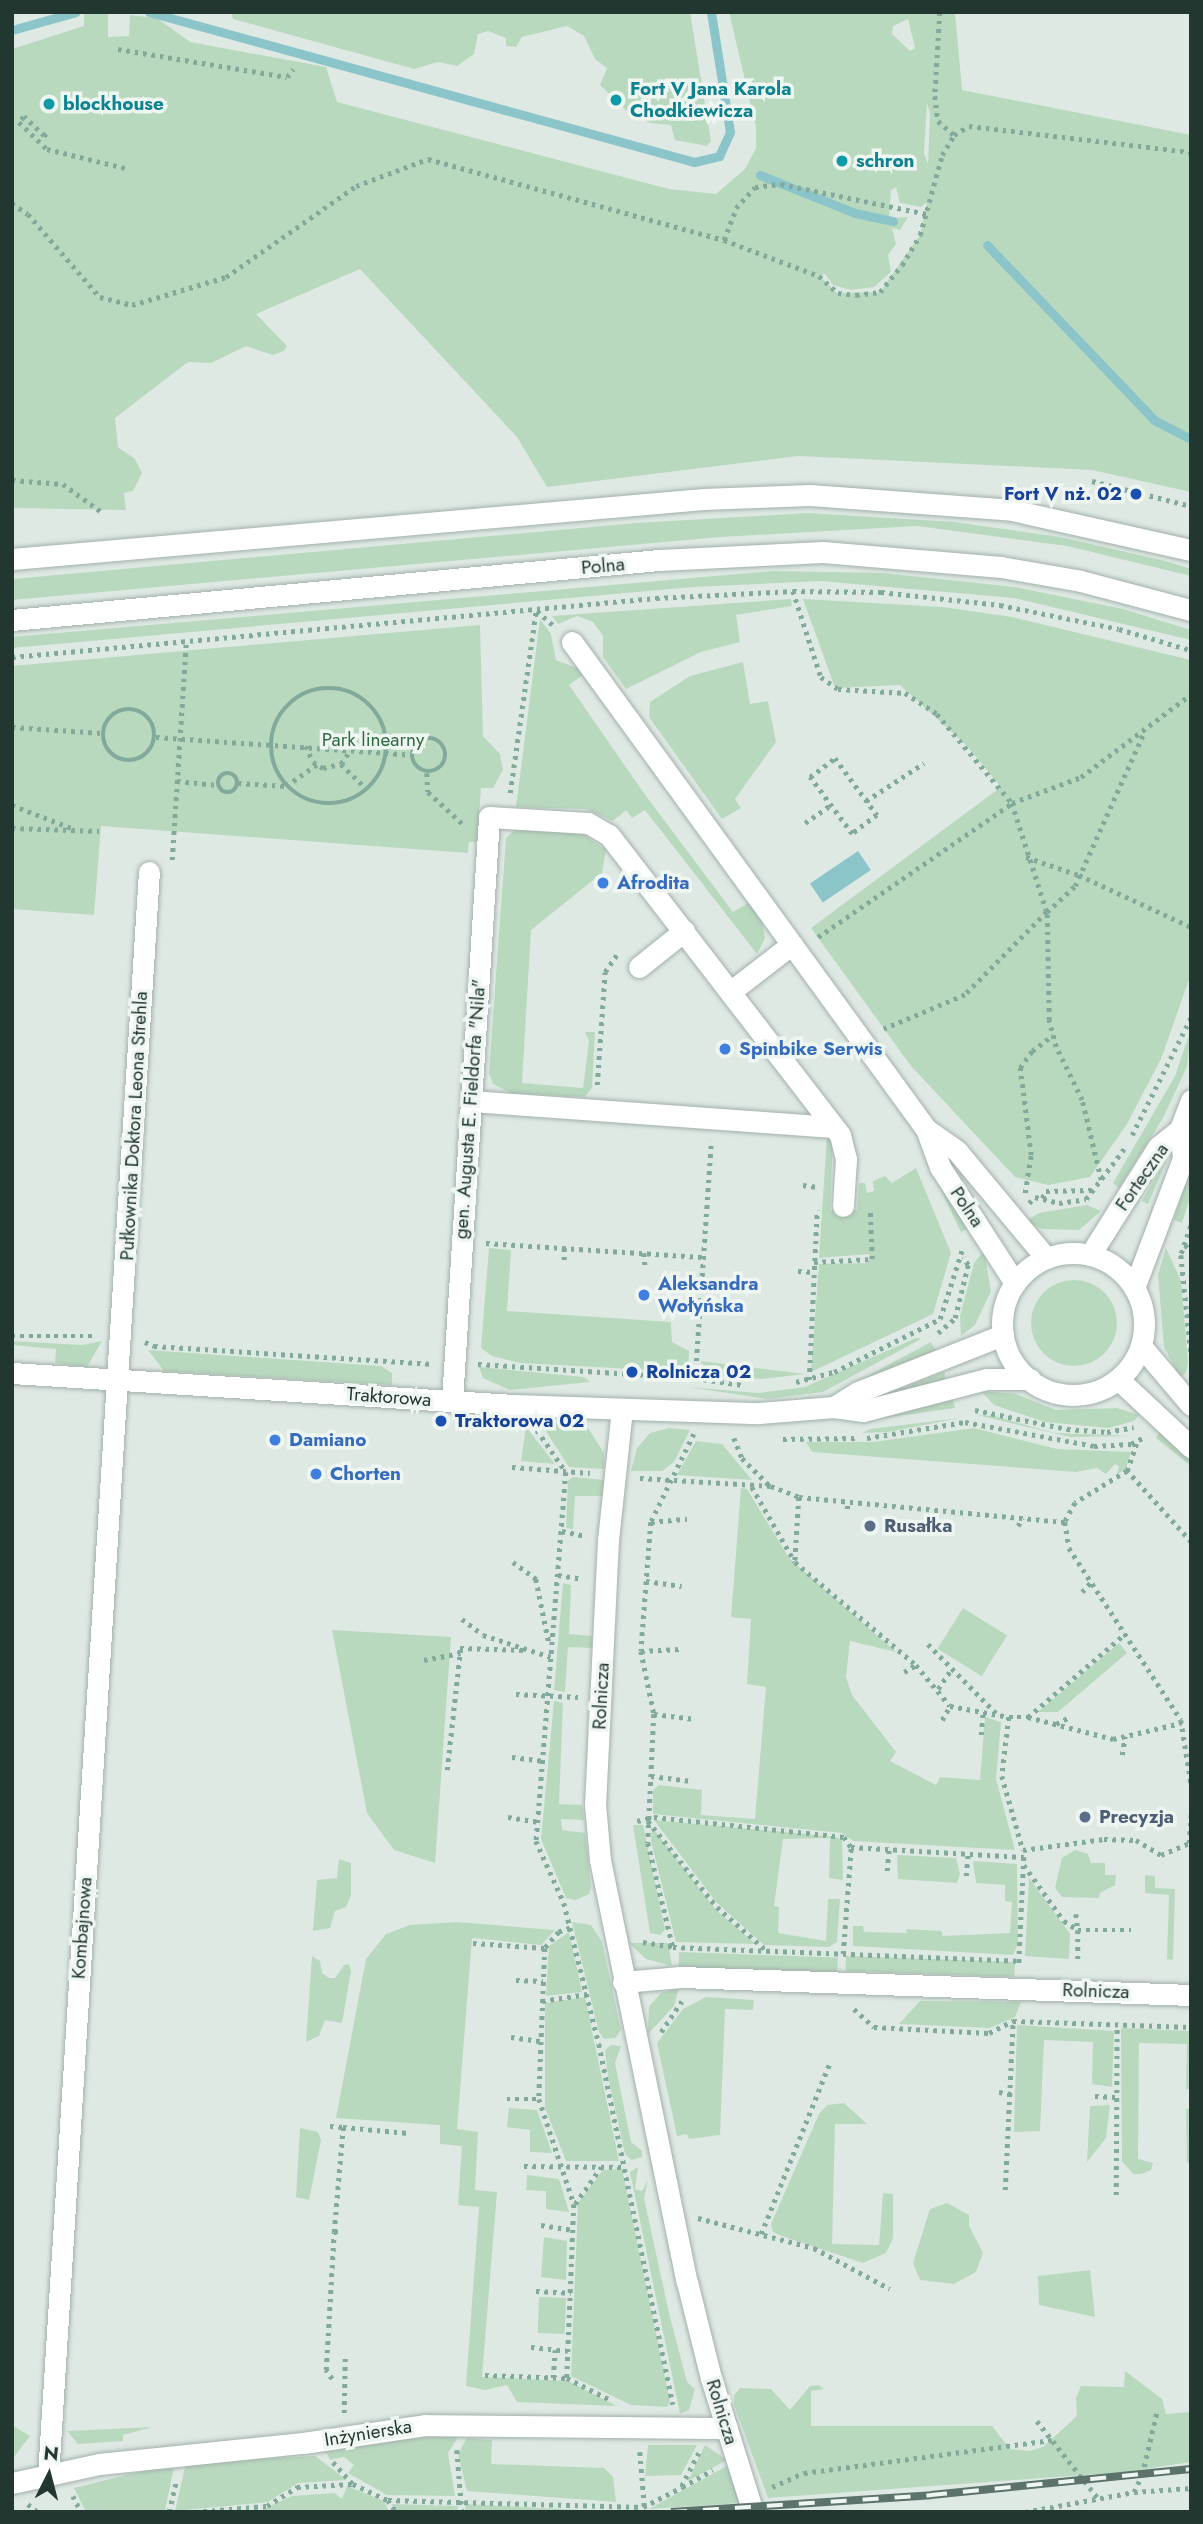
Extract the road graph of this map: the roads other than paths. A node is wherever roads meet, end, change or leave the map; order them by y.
1 (1191, 550) edge
2 (12, 559) edge
3 (1191, 610) edge
4 (12, 620) edge
5 (572, 642) dead end
6 (149, 872) dead end
7 (684, 931) junction
8 (792, 944) junction
9 (639, 967) dead end
10 (730, 992) junction
11 (1191, 1100) edge
12 (471, 1101) junction
13 (833, 1127) junction
14 (926, 1129) junction
15 (1180, 1129) junction
16 (843, 1206) dead end
17 (1090, 1255) junction
18 (1046, 1258) junction
19 (1015, 1283) junction
20 (1134, 1287) junction
21 (1003, 1335) junction
22 (1141, 1346) junction
23 (12, 1373) edge
24 (117, 1379) junction
25 (1118, 1379) junction
26 (1030, 1380) junction
27 (452, 1401) junction
28 (1191, 1405) edge
29 (834, 1408) junction
30 (622, 1409) junction
31 (1191, 1447) edge
32 (623, 1982) junction
33 (1191, 1995) edge
34 (719, 2429) junction
35 (48, 2476) junction
36 (12, 2483) edge
37 (751, 2504) edge

1 - 2 street
3 - 4 street, Polna
5 - 8 street, Polna
6 - 24 street, Pułkownika Doktora Leona Strehla
7 - 9 street
7 - 10 street
7 - 12 street, gen. Augusta E. Fieldorfa "Nila"
8 - 10 street
8 - 14 street, Polna
10 - 13 street
11 - 15 street, Forteczna
12 - 13 street
12 - 27 street, gen. Augusta E. Fieldorfa "Nila"
13 - 16 street
14 - 18 street, Polna
14 - 19 street, Polna
15 - 17 street, Forteczna
15 - 20 street
17 - 18 street
17 - 20 street
18 - 19 street
19 - 21 street
20 - 22 street
21 - 26 street
21 - 29 street, Traktorowa
22 - 25 street
22 - 28 street
23 - 24 street, Traktorowa
24 - 27 street, Traktorowa
24 - 35 street, Kombajnowa
25 - 26 street
25 - 31 street
26 - 29 street
27 - 30 street, Traktorowa
29 - 30 street, Traktorowa
30 - 32 street, Rolnicza
32 - 33 street, Rolnicza
32 - 34 street, Rolnicza
34 - 35 street, Inżynierska
34 - 37 street, Rolnicza
35 - 36 street, Inżynierska

